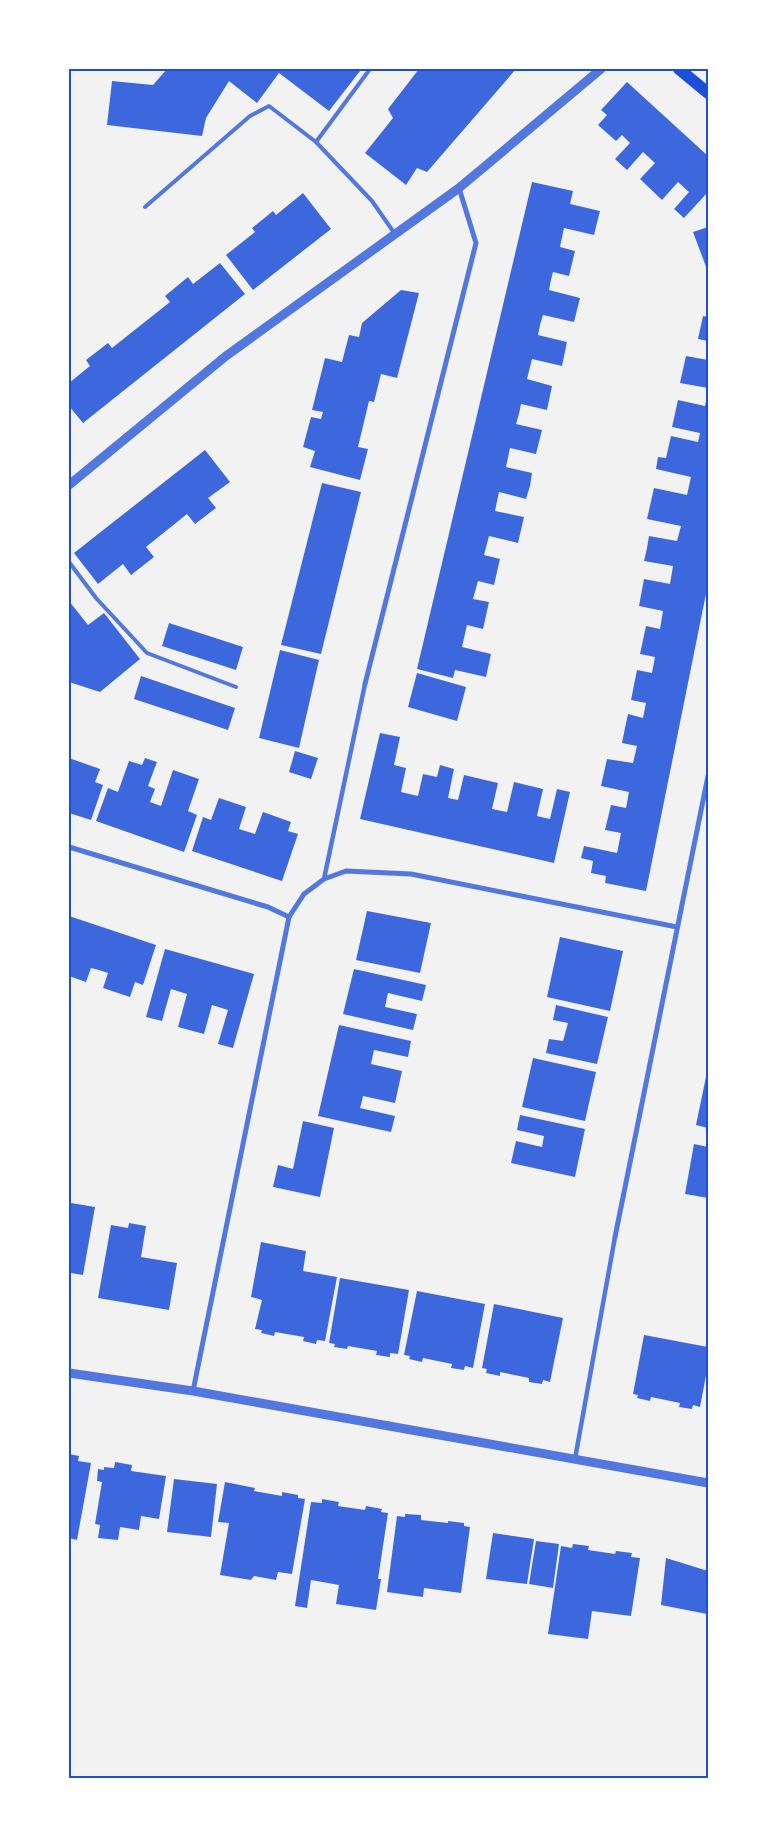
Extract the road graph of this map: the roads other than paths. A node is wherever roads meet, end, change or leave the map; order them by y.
1 (370, 69) edge
2 (601, 69) edge
3 (679, 69) edge
4 (708, 93) edge
5 (316, 142) junction
6 (459, 188) junction
7 (145, 207) dead end
8 (395, 234) junction
9 (69, 485) edge
10 (69, 562) edge
11 (365, 684) joint
12 (236, 687) dead end
13 (708, 776) edge
14 (69, 846) edge
15 (324, 879) junction
16 (289, 917) junction
17 (677, 928) junction
18 (615, 1237) joint
19 (69, 1373) edge
20 (193, 1391) junction
21 (575, 1460) junction
22 (708, 1483) edge

1 - 5 lane
2 - 6 street
3 - 4 main road
5 - 7 lane
5 - 8 lane
6 - 8 street
6 - 11 street
8 - 9 street
10 - 12 lane
11 - 15 street
13 - 17 street
14 - 16 street
15 - 16 street
15 - 17 street
16 - 20 street
17 - 18 street
18 - 21 street
19 - 20 street
20 - 21 street
21 - 22 street

